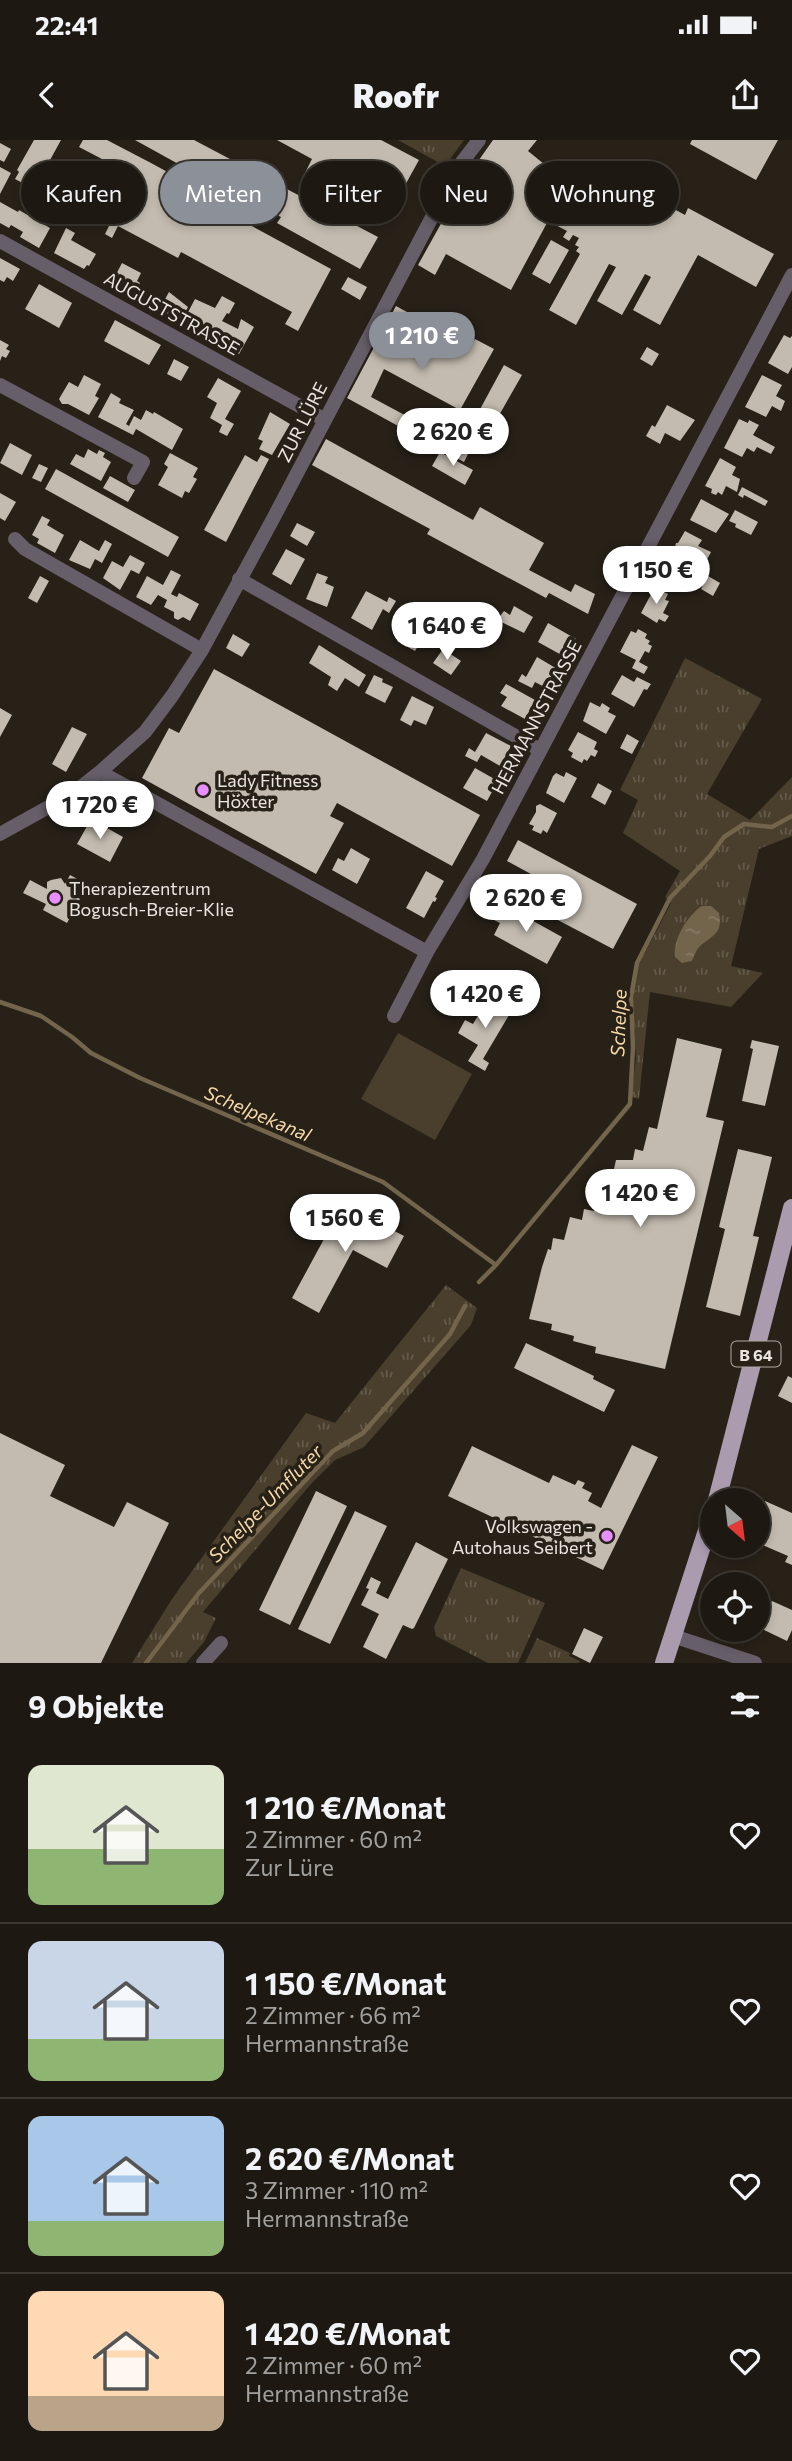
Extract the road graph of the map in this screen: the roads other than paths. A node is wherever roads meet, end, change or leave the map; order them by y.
1 (479, 140) edge
2 (0, 241) edge
3 (792, 275) edge
4 (0, 385) edge
5 (325, 420) junction
6 (134, 478) dead end
7 (15, 539) dead end
8 (239, 579) junction
9 (202, 650) junction
10 (540, 750) junction
11 (100, 772) junction
12 (0, 834) edge
13 (428, 952) junction
14 (394, 1016) dead end
15 (792, 1208) edge
16 (720, 1488) edge
17 (700, 1552) edge
18 (673, 1636) junction
19 (221, 1643) dead end
20 (203, 1663) edge
21 (664, 1663) edge
22 (755, 1663) edge

1 - 5 street, ZUR LÜRE
2 - 5 street, AUGUSTSTRASSE
3 - 10 street, HERMANNSTRASSE
4 - 6 street
5 - 8 street, ZUR LÜRE
7 - 9 street
8 - 9 street, ZUR LÜRE
8 - 10 street
9 - 11 street, ZUR LÜRE
10 - 13 street, HERMANNSTRASSE
11 - 12 street, ZUR LÜRE
11 - 13 street
13 - 14 street, HERMANNSTRASSE
15 - 16 main road, B 64
17 - 18 main road
18 - 21 main road
18 - 22 street
19 - 20 street

